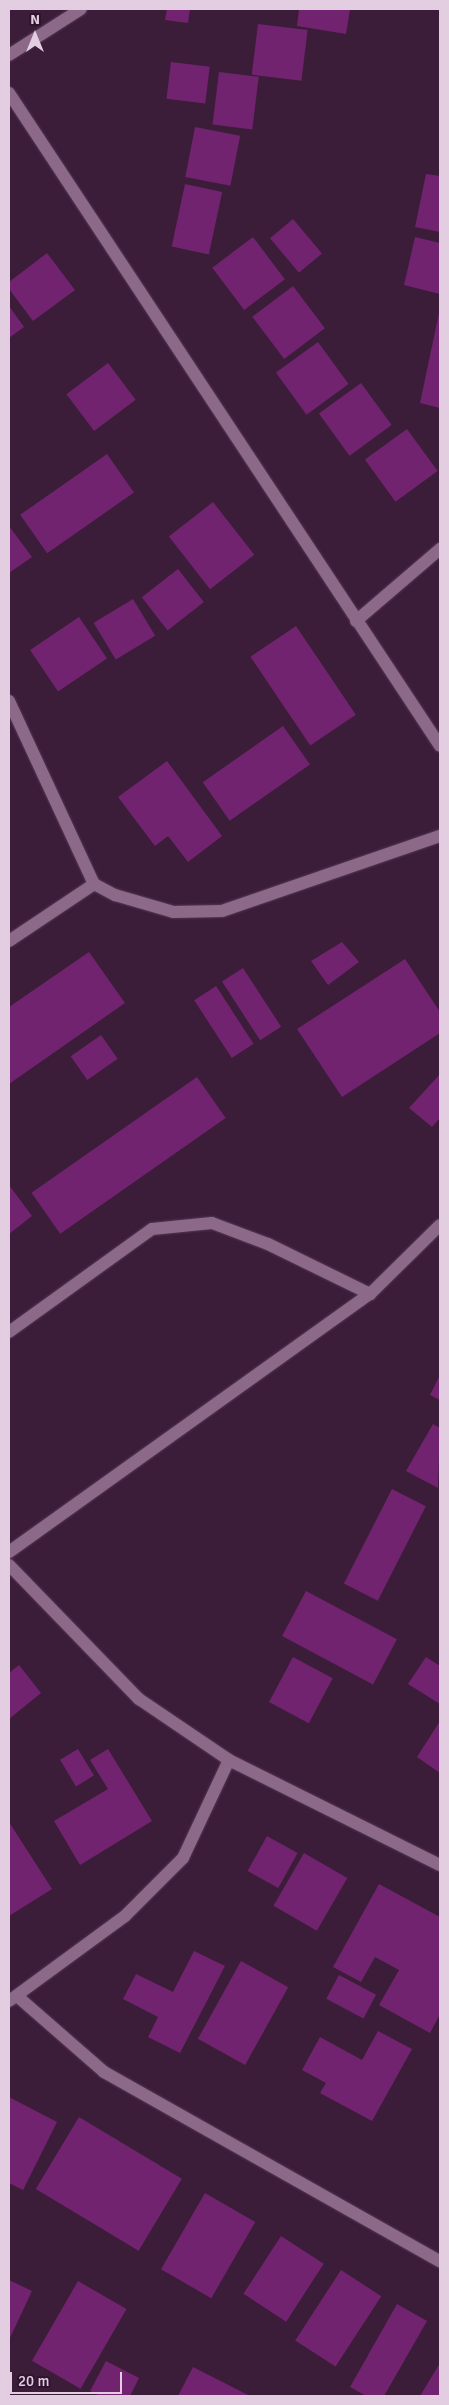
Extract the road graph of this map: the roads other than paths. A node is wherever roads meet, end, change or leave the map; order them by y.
1 (81, 9) edge
2 (9, 55) edge
3 (9, 93) edge
4 (440, 549) edge
5 (356, 621) junction
6 (9, 701) edge
7 (440, 746) edge
8 (440, 836) edge
9 (94, 884) junction
10 (9, 941) edge
11 (440, 1225) edge
12 (370, 1294) junction
13 (9, 1332) edge
14 (9, 1552) edge
15 (9, 1565) edge
16 (229, 1760) junction
17 (440, 1865) edge
18 (13, 1999) edge
19 (440, 2261) edge

1 - 2 street
3 - 5 street
4 - 5 street
5 - 7 street
6 - 9 street
8 - 9 street
9 - 10 street
11 - 12 street
12 - 13 street
12 - 14 street
15 - 16 street
16 - 17 street
16 - 18 street
18 - 19 street

